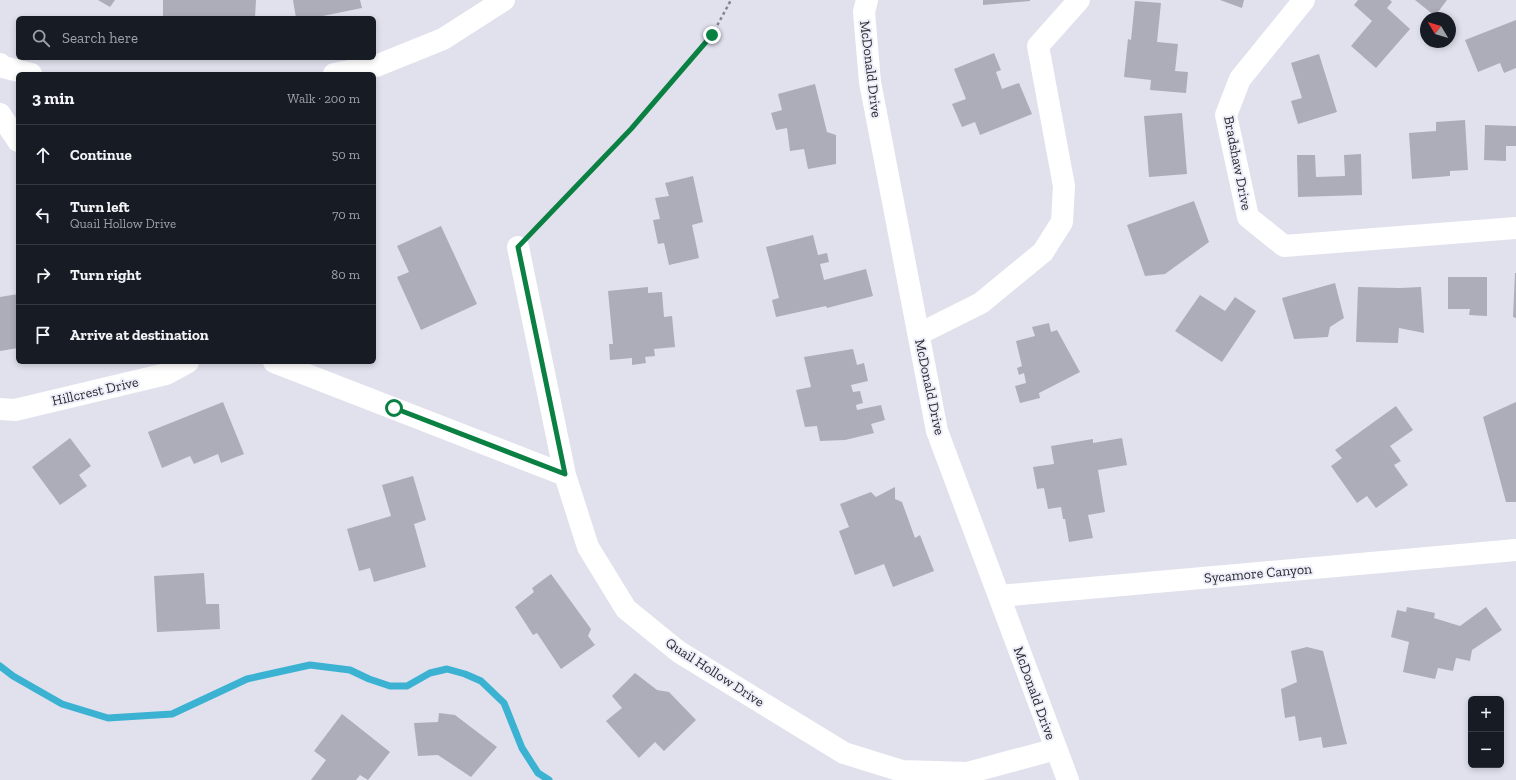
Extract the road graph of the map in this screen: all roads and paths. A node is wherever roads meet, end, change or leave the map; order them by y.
1 (504, 0) edge
2 (731, 0) edge
3 (867, 0) edge
4 (1078, 0) edge
5 (1304, 0) edge
6 (1, 69) edge
7 (19, 72) edge
8 (344, 72) edge
9 (0, 114) edge
10 (16, 138) edge
11 (1516, 228) edge
12 (518, 247) joint
13 (919, 334) junction
14 (184, 364) edge
15 (279, 364) edge
16 (0, 409) edge
17 (565, 474) junction
18 (1516, 550) edge
19 (1000, 596) junction
20 (1056, 749) junction
21 (1068, 780) edge

1 - 8 street
2 - 12 path
3 - 13 street, McDonald Drive
4 - 13 street
5 - 11 street, Bradshaw Drive
6 - 7 street
9 - 10 street
12 - 17 street, Quail Hollow Drive
13 - 19 street, McDonald Drive
14 - 16 street, Hillcrest Drive
15 - 17 street
17 - 20 street, Quail Hollow Drive
18 - 19 street, Sycamore Canyon
19 - 20 street, McDonald Drive
20 - 21 street, McDonald Drive

